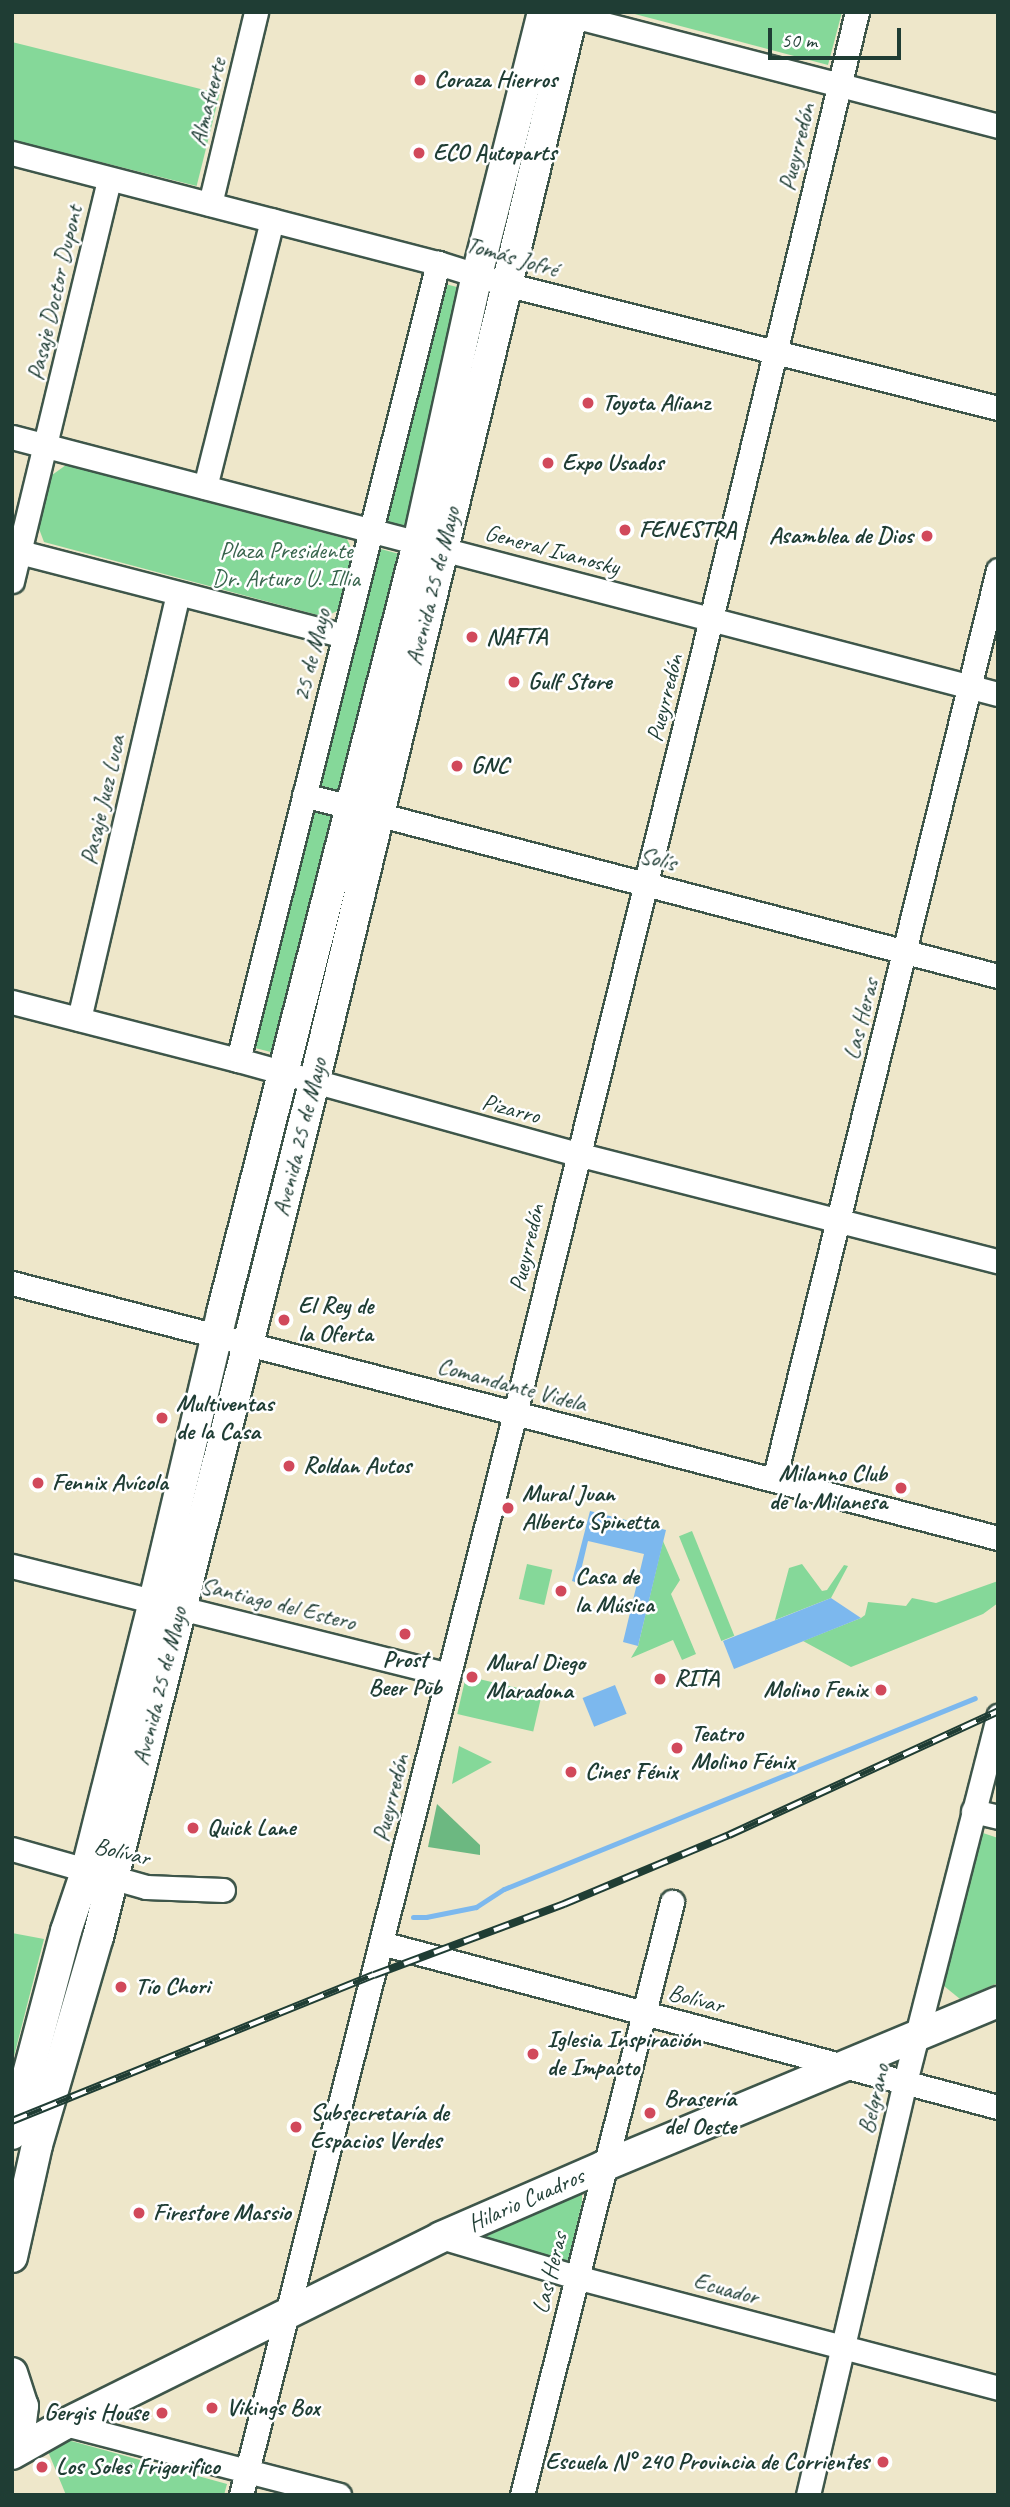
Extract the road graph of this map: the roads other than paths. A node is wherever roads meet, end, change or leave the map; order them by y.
1 (256, 12) edge
2 (543, 12) edge
3 (856, 12) edge
4 (568, 13) edge
5 (839, 85) junction
6 (998, 126) edge
7 (12, 153) edge
8 (109, 180) junction
9 (210, 204) junction
10 (272, 220) junction
11 (438, 263) junction
12 (491, 279) junction
13 (773, 351) junction
14 (998, 408) edge
15 (12, 437) edge
16 (46, 446) junction
17 (205, 487) junction
18 (371, 530) junction
19 (430, 546) junction
20 (16, 551) edge
21 (998, 570) edge
22 (12, 581) edge
23 (178, 594) junction
24 (711, 619) junction
25 (344, 636) junction
26 (969, 686) junction
27 (998, 694) edge
28 (304, 795) junction
29 (365, 809) junction
30 (644, 882) junction
31 (904, 950) junction
32 (998, 976) edge
33 (14, 1008) edge
34 (79, 1019) junction
35 (238, 1060) junction
36 (284, 1075) junction
37 (314, 1083) junction
38 (577, 1154) junction
39 (839, 1222) junction
40 (998, 1261) edge
41 (12, 1283) edge
42 (217, 1336) junction
43 (247, 1343) junction
44 (515, 1413) junction
45 (774, 1480) junction
46 (998, 1538) edge
47 (12, 1566) edge
48 (167, 1604) junction
49 (449, 1675) junction
50 (998, 1716) edge
51 (973, 1811) junction
52 (998, 1817) edge
53 (12, 1849) edge
54 (99, 1876) junction
55 (223, 1890) dead end
56 (672, 1902) dead end
57 (381, 1943) junction
58 (998, 2002) edge
59 (643, 2012) junction
60 (917, 2034) junction
61 (842, 2066) junction
62 (905, 2082) junction
63 (998, 2106) edge
64 (12, 2134) edge
65 (604, 2166) junction
66 (441, 2237) junction
67 (12, 2257) edge
68 (576, 2277) junction
69 (286, 2313) junction
70 (843, 2348) junction
71 (12, 2373) edge
72 (998, 2388) edge
73 (23, 2406) junction
74 (65, 2424) junction
75 (12, 2446) edge
76 (12, 2454) edge
77 (247, 2471) junction
78 (241, 2495) edge
79 (339, 2495) edge
80 (522, 2495) edge
81 (808, 2495) edge

1 - 9 street, Almafuerte
2 - 12 main road, Avenida 25 de Mayo
3 - 5 street, Pueyrredón
4 - 5 street
4 - 12 main road, Avenida 25 de Mayo
5 - 6 street
5 - 13 street, Pueyrredón
7 - 8 street, Tomás Jofré
8 - 9 street, Tomás Jofré
8 - 16 street, Pasaje Doctor Dupont
9 - 10 street, Tomás Jofré
10 - 11 street, Tomás Jofré
10 - 17 street
11 - 12 street, Tomás Jofré
11 - 18 street, 25 de Mayo
12 - 13 street, Tomás Jofré
12 - 19 main road, Avenida 25 de Mayo
13 - 14 street, Tomás Jofré
13 - 24 street, Pueyrredón
15 - 16 street, General Ivanosky
16 - 17 street, General Ivanosky
16 - 20 street, Pasaje Doctor Dupont
17 - 18 street, General Ivanosky
18 - 19 street, General Ivanosky
18 - 25 street, 25 de Mayo
19 - 24 street, General Ivanosky
19 - 29 main road, Avenida 25 de Mayo
20 - 22 street, Pasaje Doctor Dupont
20 - 23 street
21 - 26 street, Las Heras
23 - 25 street
23 - 34 street, Pasaje Juez Luca
24 - 26 street, General Ivanosky
24 - 30 street, Pueyrredón
25 - 28 street, 25 de Mayo
26 - 27 street, General Ivanosky
26 - 31 street, Las Heras
28 - 29 street, Solís
28 - 35 street, 25 de Mayo
29 - 30 street, Solís
29 - 36 main road, Avenida 25 de Mayo
29 - 37 main road, Avenida 25 de Mayo
30 - 31 street, Solís
30 - 38 street, Pueyrredón
31 - 32 street, Solís
31 - 39 street, Las Heras
33 - 34 street, Pizarro
34 - 35 street, Pizarro
35 - 36 street, Pizarro
36 - 37 street, Pizarro
36 - 42 main road, Avenida 25 de Mayo
37 - 38 street, Pizarro
37 - 43 main road, Avenida 25 de Mayo
38 - 39 street, Pizarro
38 - 44 street, Pueyrredón
39 - 40 street, Pizarro
39 - 45 street, Las Heras
41 - 42 street, Comandante Videla
42 - 43 street, Comandante Videla
42 - 48 main road, Avenida 25 de Mayo
43 - 44 street, Comandante Videla
43 - 48 main road, Avenida 25 de Mayo
44 - 45 street, Comandante Videla
44 - 49 street, Pueyrredón
45 - 46 street, Comandante Videla
47 - 48 street, Santiago del Estero
48 - 49 street, Santiago del Estero
48 - 54 main road, Avenida 25 de Mayo
49 - 57 street, Pueyrredón
50 - 51 street, Belgrano
51 - 52 street
51 - 60 street, Belgrano
53 - 54 street, Bolívar
54 - 55 street, Bolívar
54 - 64 main road, Avenida 25 de Mayo
54 - 67 main road, Avenida 25 de Mayo
56 - 59 street, Las Heras
57 - 59 street, Bolívar
57 - 69 street, Pueyrredón
58 - 60 main road, Hilario Cuadros
59 - 61 street, Bolívar
59 - 65 street, Las Heras
60 - 61 main road, Hilario Cuadros
60 - 62 street, Belgrano
61 - 62 street, Bolívar
61 - 65 main road, Hilario Cuadros
62 - 63 street, Bolívar
62 - 70 street, Belgrano
65 - 66 main road, Hilario Cuadros
65 - 68 street, Las Heras
66 - 68 street, Ecuador
66 - 69 main road, Hilario Cuadros
68 - 70 street, Ecuador
68 - 80 street, Las Heras
69 - 74 main road, Hilario Cuadros
69 - 77 street, Pueyrredón
70 - 72 street, Ecuador
70 - 81 street, Belgrano
71 - 73 main road
73 - 74 main road
73 - 75 main road
74 - 76 main road, Hilario Cuadros
74 - 77 street
77 - 78 street, Pueyrredón
77 - 79 street

